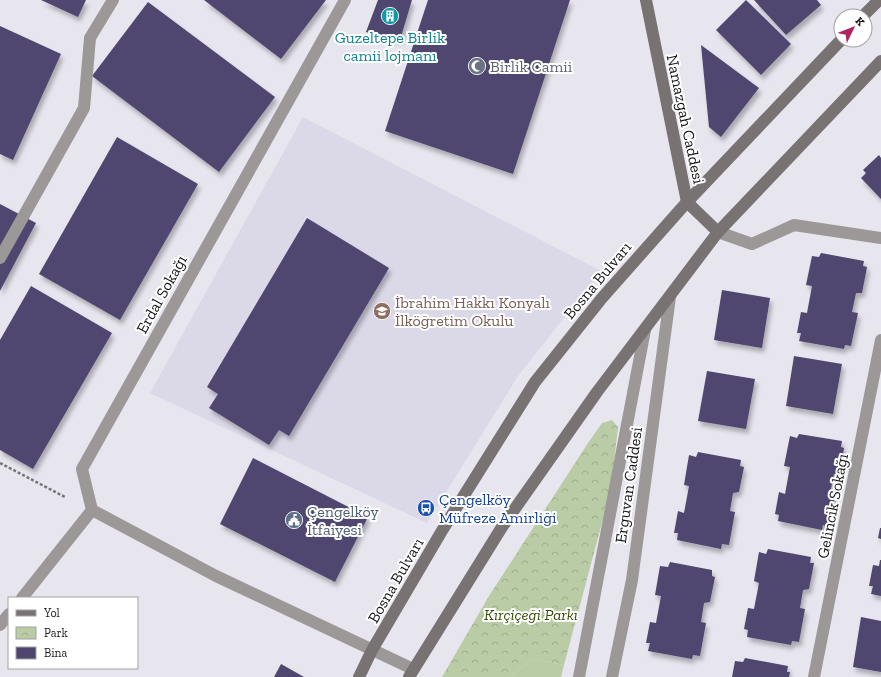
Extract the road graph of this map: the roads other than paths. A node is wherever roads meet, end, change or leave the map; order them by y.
1 (113, 0) edge
2 (345, 0) edge
3 (646, 0) edge
4 (879, 0) edge
5 (871, 8) edge
6 (833, 48) edge
7 (881, 61) edge
8 (687, 202) junction
9 (718, 232) junction
10 (881, 238) edge
11 (0, 258) edge
12 (670, 296) junction
13 (644, 330) junction
14 (881, 340) edge
15 (92, 510) junction
16 (23, 597) edge
17 (8, 615) edge
18 (0, 625) edge
19 (372, 650) junction
20 (411, 673) edge
21 (359, 677) edge
22 (579, 677) edge
23 (612, 677) edge
24 (814, 677) edge

1 - 11 street
2 - 15 street, Erdal Sokağı
3 - 8 main road, Namazgah Caddesi
4 - 5 main road
6 - 8 main road, Bosna Bulvarı
7 - 9 main road
8 - 9 main road, Namazgah Caddesi
8 - 19 main road, Bosna Bulvarı
9 - 10 street
9 - 12 main road
12 - 13 main road
12 - 23 street, Erguvan Caddesi
13 - 20 main road
13 - 22 street
14 - 24 street, Gelincik Sokağı
15 - 16 street
15 - 19 street
17 - 18 street
19 - 20 street
19 - 21 main road, Bosna Bulvarı

